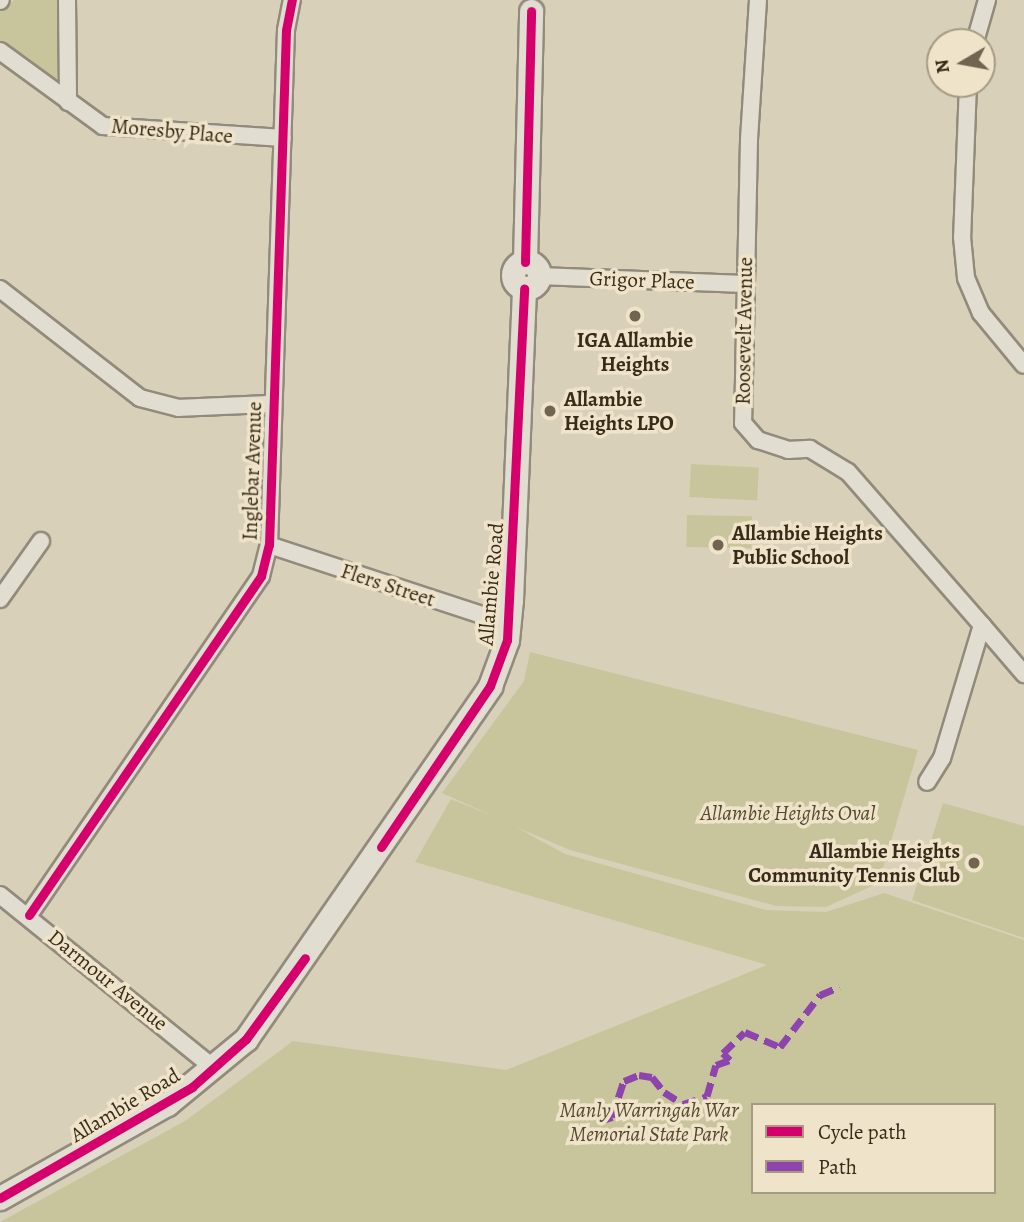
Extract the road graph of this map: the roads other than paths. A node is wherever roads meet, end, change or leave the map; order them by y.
1 (66, 0) edge
2 (292, 0) edge
3 (758, 0) edge
4 (987, 0) edge
5 (531, 4) edge
6 (979, 28) edge
7 (0, 51) edge
8 (967, 98) edge
9 (68, 102) junction
10 (283, 138) junction
11 (529, 275) junction
12 (745, 284) junction
13 (0, 289) edge
14 (1024, 365) edge
15 (272, 404) junction
16 (41, 541) dead end
17 (269, 545) junction
18 (0, 599) edge
19 (509, 618) junction
20 (982, 625) junction
21 (1024, 674) edge
22 (928, 782) dead end
23 (0, 895) edge
24 (29, 915) junction
25 (214, 1068) junction
26 (0, 1198) edge

1 - 9 street
2 - 10 street, Inglebar Avenue
3 - 12 street, Roosevelt Avenue
4 - 6 street
5 - 11 main road, Allambie Road
7 - 9 street, Moresby Place
8 - 14 street
9 - 10 street, Moresby Place
10 - 15 street, Inglebar Avenue
11 - 12 street, Grigor Place
11 - 19 main road, Allambie Road
12 - 20 street, Roosevelt Avenue
13 - 15 street
15 - 17 street, Inglebar Avenue
16 - 18 street
17 - 19 street, Flers Street
17 - 24 street, Inglebar Avenue
19 - 25 main road, Allambie Road
20 - 21 street, Roosevelt Avenue
20 - 22 street
23 - 24 street, Darmour Avenue
24 - 25 street, Darmour Avenue
25 - 26 main road, Allambie Road

